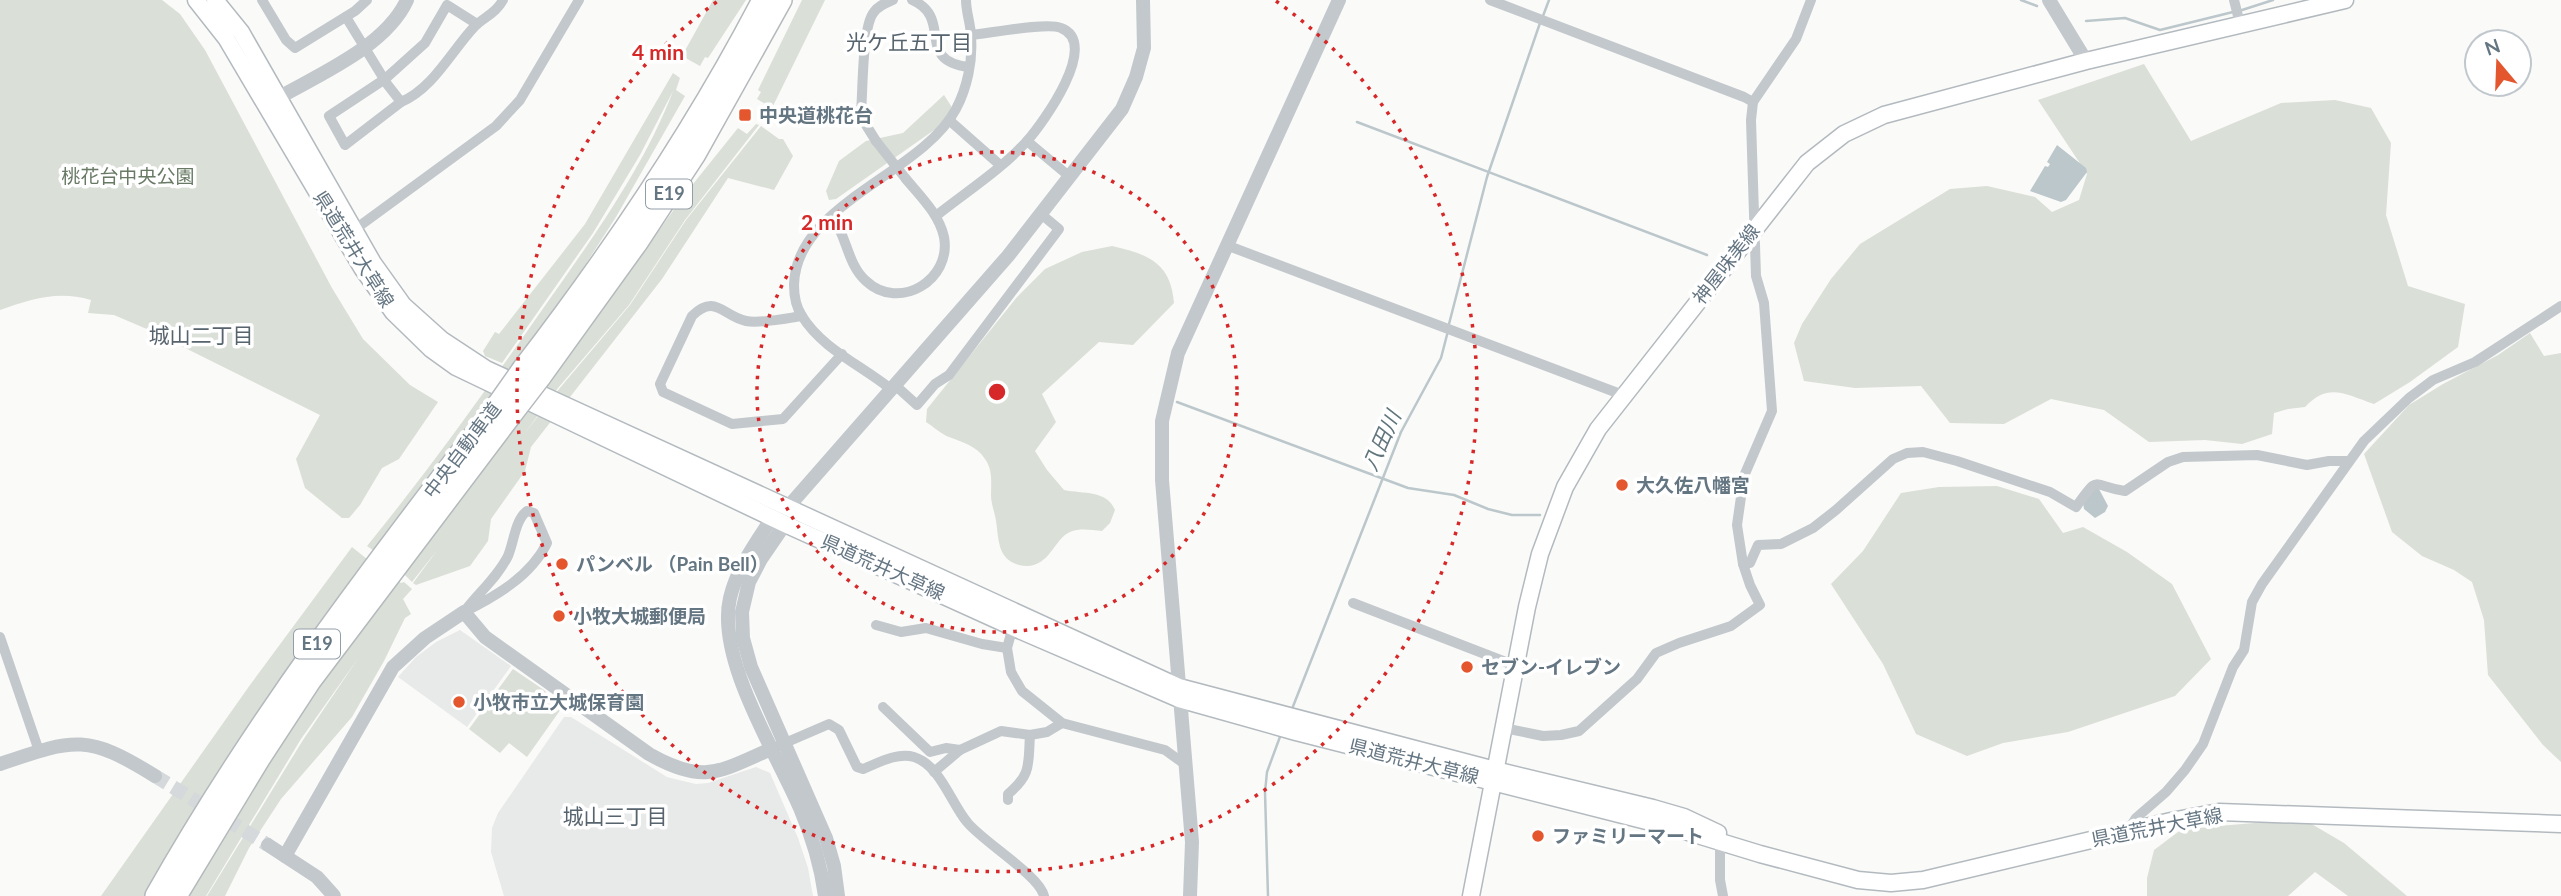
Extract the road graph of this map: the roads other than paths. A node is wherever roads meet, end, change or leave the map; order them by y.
1 (196, 0) edge
2 (215, 0) edge
3 (367, 0) edge
4 (407, 0) edge
5 (503, 0) edge
6 (579, 0) edge
7 (763, 0) edge
8 (781, 0) edge
9 (893, 0) edge
10 (912, 0) edge
11 (966, 0) edge
12 (1143, 0) edge
13 (1339, 0) edge
14 (1490, 0) edge
15 (1811, 0) edge
16 (2049, 0) edge
17 (2234, 0) edge
18 (2344, 0) edge
19 (266, 1) edge
20 (346, 16) junction
21 (477, 24) junction
22 (2240, 24) junction
23 (972, 35) junction
24 (365, 47) junction
25 (2086, 61) junction
26 (969, 67) junction
27 (385, 79) junction
28 (273, 101) junction
29 (401, 102) junction
30 (1753, 103) junction
31 (949, 120) junction
32 (1027, 141) junction
33 (1000, 165) junction
34 (1070, 177) junction
35 (1041, 215) junction
36 (832, 216) junction
37 (936, 216) junction
38 (1754, 228) junction
39 (354, 230) junction
40 (1227, 245) junction
41 (2561, 306) edge
42 (802, 316) junction
43 (842, 355) junction
44 (531, 373) junction
45 (894, 388) junction
46 (1623, 395) junction
47 (503, 411) junction
48 (2348, 461) junction
49 (788, 507) junction
50 (778, 521) junction
51 (1743, 564) junction
52 (1353, 603) dead end
53 (464, 611) junction
54 (1016, 620) junction
55 (876, 625) dead end
56 (0, 637) edge
57 (1007, 648) junction
58 (1516, 666) junction
59 (1179, 693) junction
60 (883, 707) dead end
61 (1062, 723) junction
62 (1504, 728) junction
63 (1030, 735) junction
64 (778, 746) junction
65 (960, 750) junction
66 (39, 751) junction
67 (0, 764) edge
68 (1186, 765) junction
69 (934, 772) junction
70 (1494, 775) junction
71 (155, 776) tunnel mouth
72 (1008, 800) dead end
73 (2561, 824) edge
74 (2127, 832) junction
75 (1720, 841) junction
76 (268, 845) tunnel mouth
77 (1760, 855) junction
78 (285, 856) junction
79 (156, 896) edge
80 (176, 896) edge
81 (334, 896) edge
82 (825, 896) edge
83 (838, 896) edge
84 (1044, 896) edge
85 (1190, 896) edge
86 (1471, 896) edge
87 (1723, 896) edge

1 - 28 main road, 県道荒井大草線
2 - 28 main road, 県道荒井大草線
3 - 20 street
4 - 24 street
5 - 21 street
6 - 39 street
7 - 44 highway, 中央自動車道 / E19
8 - 44 highway, 中央自動車道 / E19
9 - 37 street, bridge
10 - 26 street
11 - 23 street
12 - 34 street
13 - 40 street
14 - 30 street
15 - 30 street
16 - 25 street
17 - 22 street
18 - 22 main road, 神屋味美線
19 - 20 street
20 - 24 street
21 - 27 street
21 - 29 street
22 - 25 main road, 神屋味美線
23 - 26 street
23 - 32 street
24 - 27 street
24 - 28 street
25 - 38 main road, 神屋味美線
26 - 31 street
27 - 29 street
27 - 29 street
28 - 39 main road, 県道荒井大草線
28 - 50 main road, 県道荒井大草線
30 - 38 street
31 - 33 street
31 - 36 street
32 - 33 street
32 - 34 street
33 - 37 street
34 - 35 street
35 - 45 street
35 - 45 street
36 - 37 street
36 - 42 street
38 - 46 main road, 神屋味美線
38 - 51 street
39 - 49 main road, 県道荒井大草線
40 - 46 street
40 - 59 street
41 - 48 street
42 - 43 street
42 - 43 street
43 - 45 street
44 - 47 highway, 中央自動車道 / E19, bridge
45 - 49 street
46 - 58 main road, 神屋味美線
47 - 79 highway, 中央自動車道 / E19
47 - 80 highway, 中央自動車道 / E19
48 - 51 street
48 - 74 street
49 - 50 street
49 - 54 main road, 県道荒井大草線
50 - 54 main road, 県道荒井大草線
50 - 64 street
51 - 62 street
52 - 58 street
53 - 53 street
53 - 64 street
53 - 78 street
54 - 57 street
54 - 59 main road, 県道荒井大草線
55 - 57 street
56 - 66 street
57 - 61 street
58 - 62 main road, 神屋味美線
59 - 68 street
59 - 70 main road, 県道荒井大草線
60 - 65 street
61 - 63 street
61 - 68 street
62 - 70 main road, 神屋味美線
63 - 65 street
63 - 72 street
64 - 69 street
64 - 82 street
64 - 83 street
65 - 69 street
66 - 67 street
66 - 71 street
68 - 85 street
69 - 84 street
70 - 75 main road, 県道荒井大草線
70 - 77 main road, 県道荒井大草線
70 - 86 main road, 神屋味美線
73 - 74 main road, 県道荒井大草線
74 - 77 main road, 県道荒井大草線
75 - 77 main road, 県道荒井大草線
75 - 87 street
76 - 78 street
78 - 81 street

